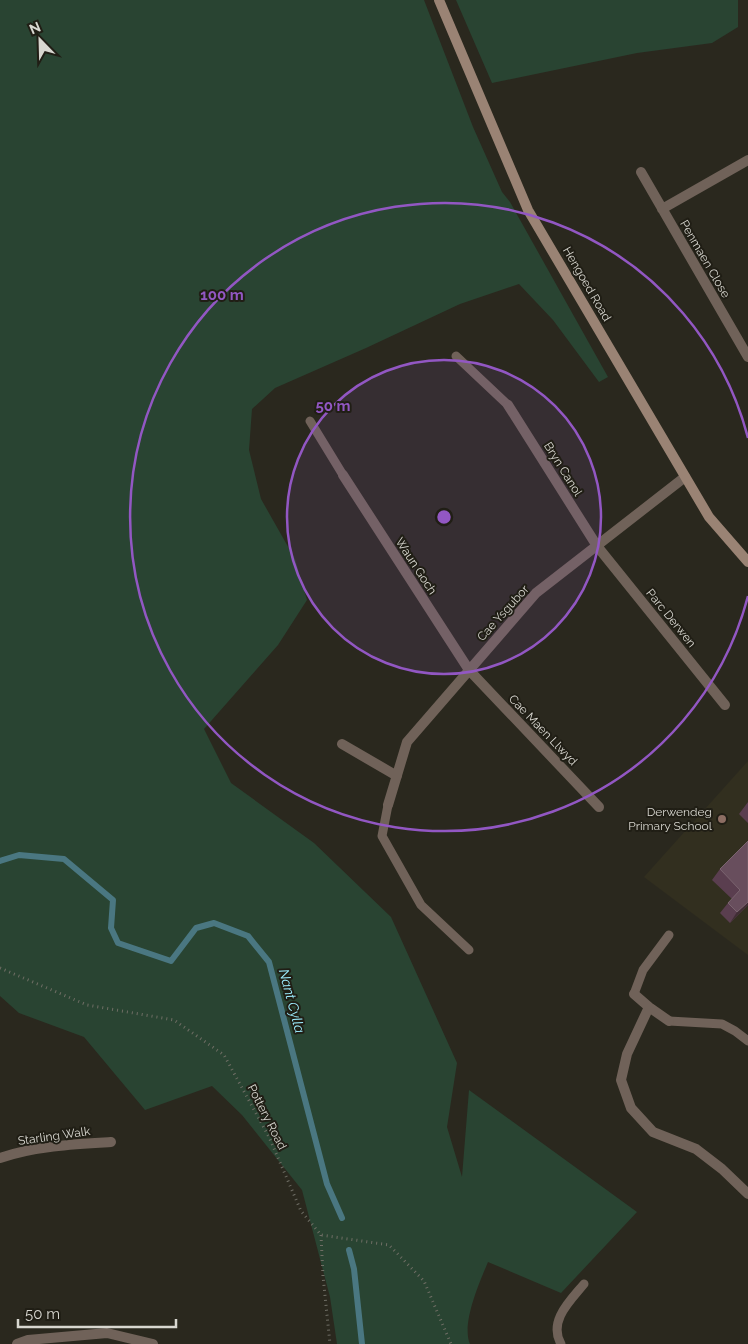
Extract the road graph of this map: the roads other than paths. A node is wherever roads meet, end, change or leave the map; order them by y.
1 (439, 0) edge
2 (748, 160) edge
3 (641, 172) dead end
4 (662, 209) junction
5 (456, 356) dead end
6 (748, 358) edge
7 (508, 405) joint
8 (310, 421) dead end
9 (343, 475) joint
10 (685, 477) junction
11 (597, 546) junction
12 (748, 562) edge
13 (469, 670) junction
14 (725, 705) dead end
15 (342, 744) dead end
16 (396, 776) junction
17 (388, 805) joint
18 (599, 806) dead end
19 (669, 934) dead end
20 (469, 950) dead end
21 (634, 994) joint
22 (649, 1007) junction
23 (669, 1021) joint
24 (748, 1041) edge
25 (111, 1142) dead end
26 (0, 1158) edge
27 (748, 1194) edge
28 (584, 1284) dead end
29 (17, 1344) edge
30 (153, 1344) edge
31 (561, 1344) edge

1 - 10 street, Hengoed Road
2 - 4 street
3 - 4 street, Penmaen Close
4 - 6 street, Penmaen Close
5 - 7 lane
7 - 11 street, Bryn Canol
8 - 9 lane
9 - 13 street, Waun Goch
10 - 11 street, Cae Ysgubor
10 - 12 street, Hengoed Road
11 - 13 street, Cae Ysgubor
11 - 14 street, Parc Derwen
13 - 16 street, Cae Ysgubor
13 - 18 street, Cae Maen Llwyd
15 - 16 street
16 - 17 street, Cae Ysgubor
17 - 20 lane
19 - 21 lane
21 - 22 street
22 - 23 street
22 - 27 street
23 - 24 lane
25 - 26 street, Starling Walk
28 - 31 lane
29 - 30 street

